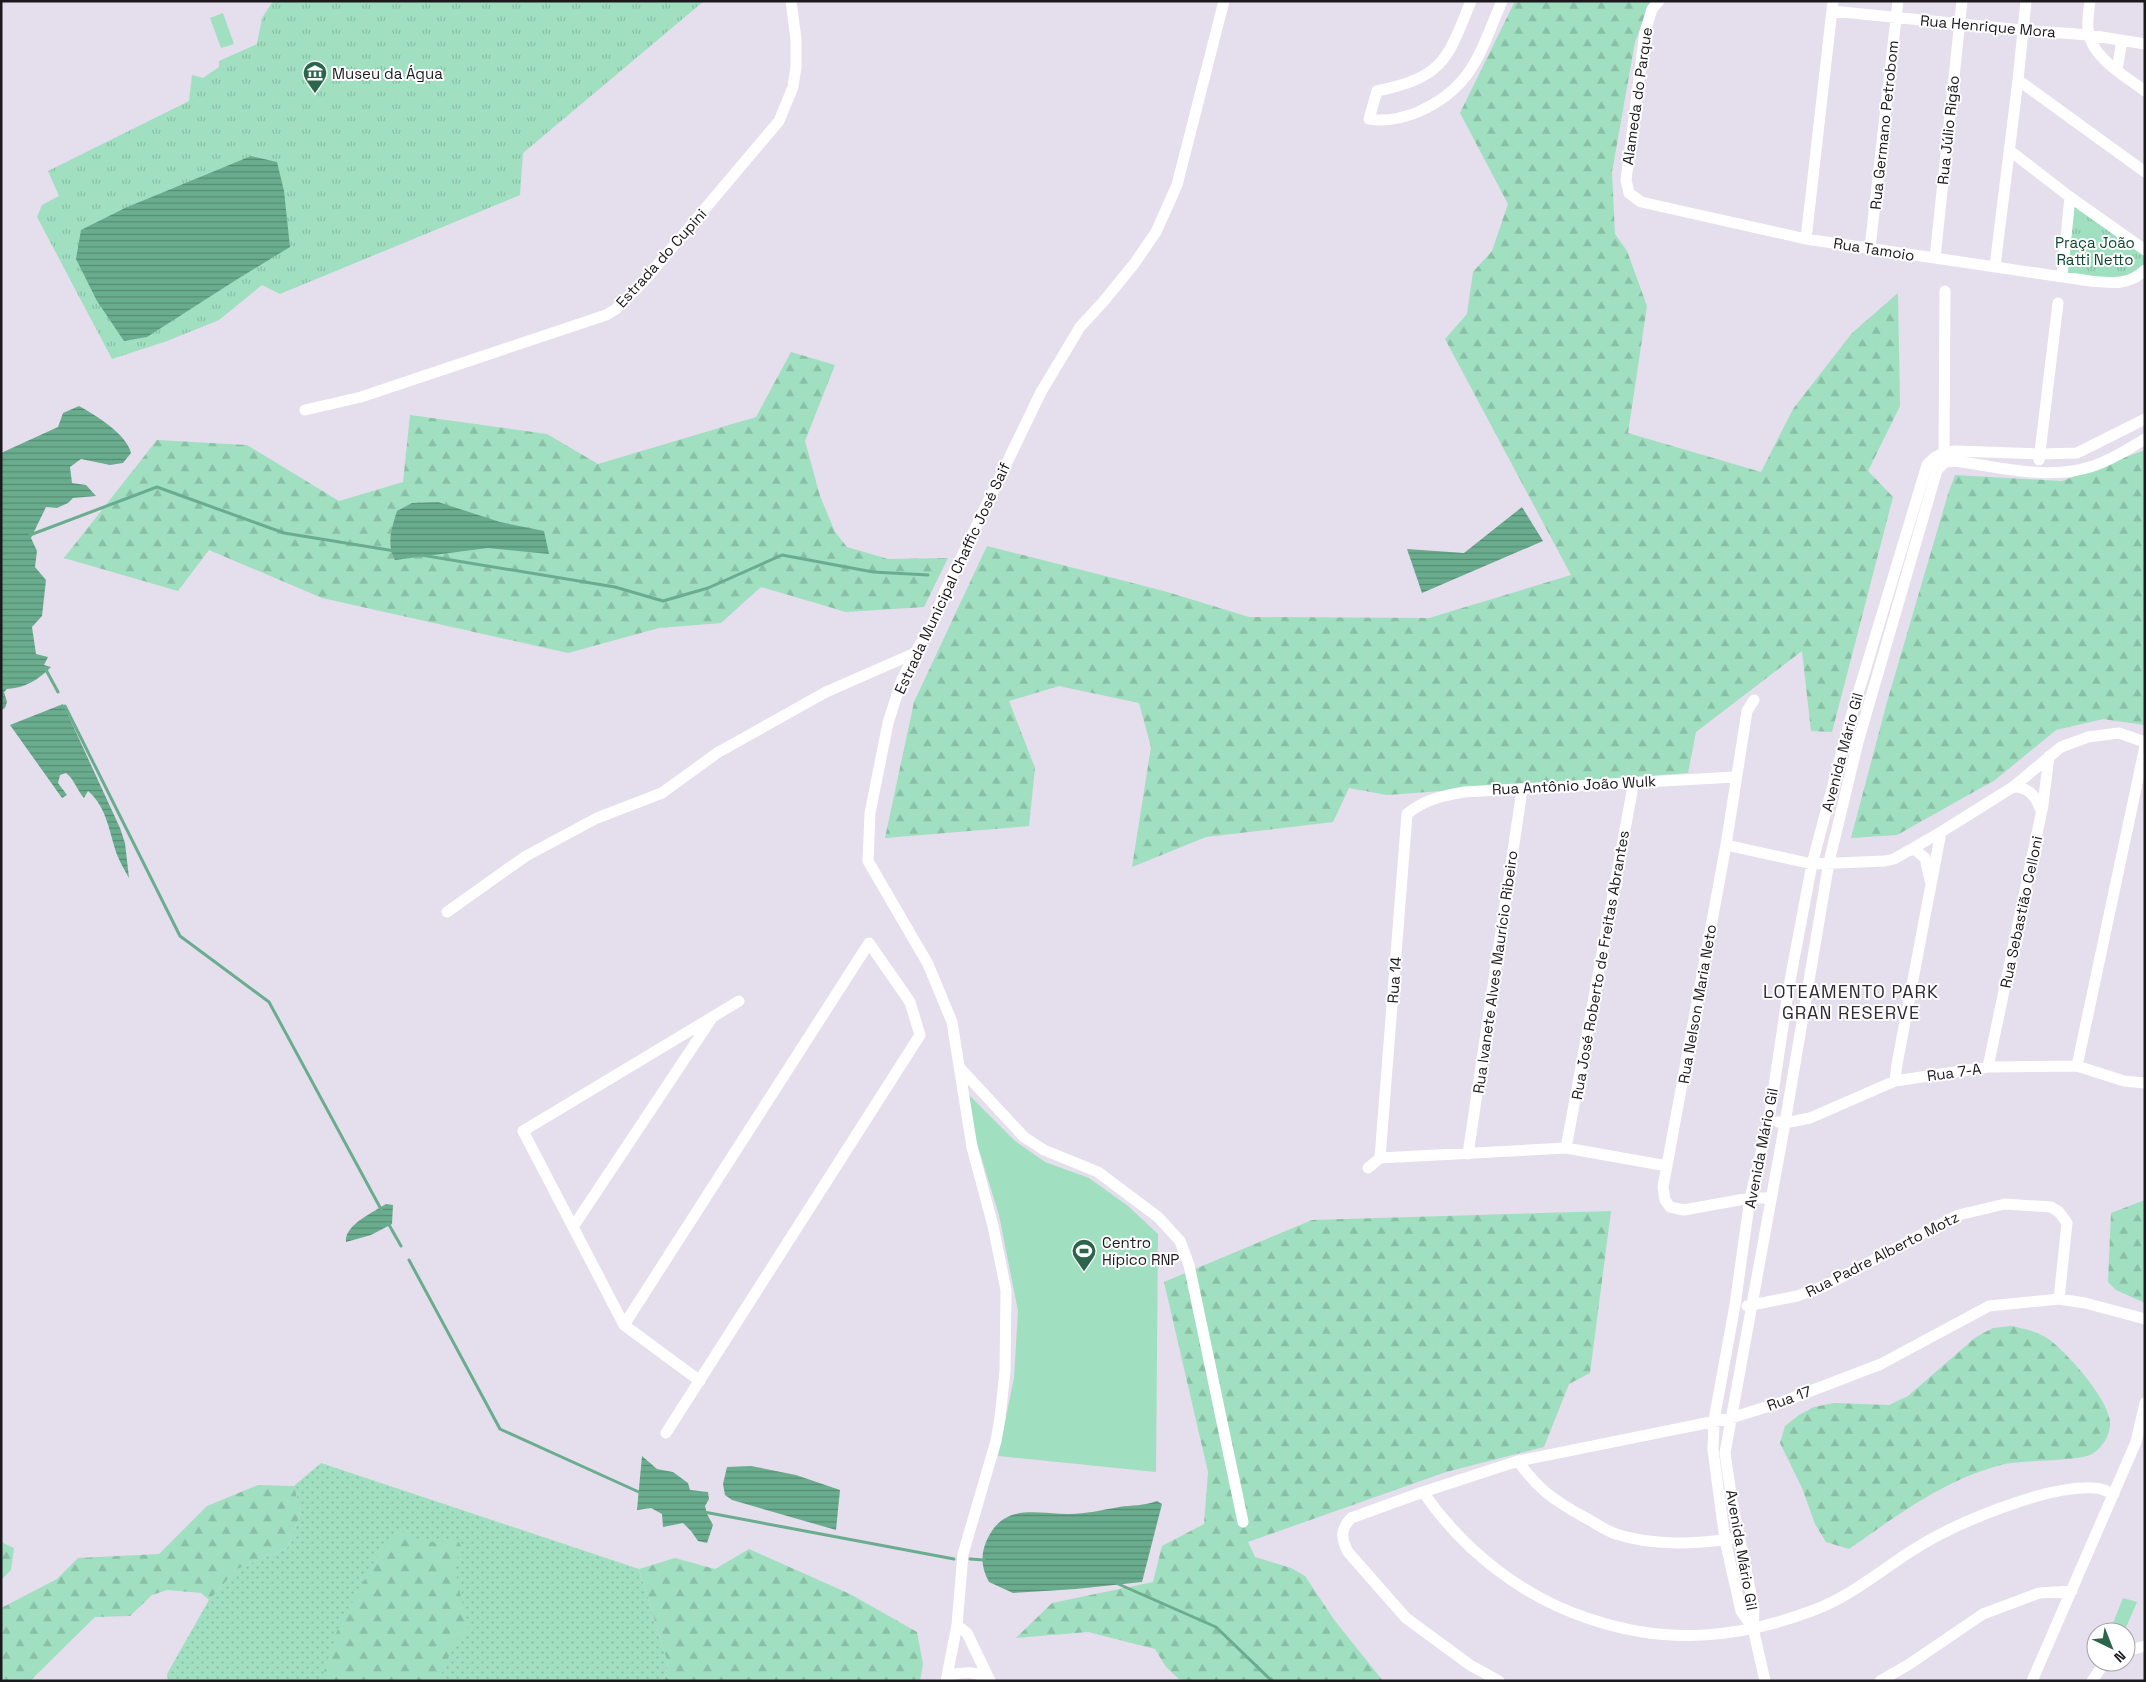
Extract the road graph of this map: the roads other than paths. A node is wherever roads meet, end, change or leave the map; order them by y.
1 (792, 1) edge
2 (1224, 1) edge
3 (1471, 1) edge
4 (1502, 1) edge
5 (1659, 1) edge
6 (1898, 1) edge
7 (1962, 1) edge
8 (2026, 1) edge
9 (2090, 1) edge
10 (1832, 6) edge
11 (1896, 17) junction
12 (1960, 24) junction
13 (2022, 30) junction
14 (2089, 35) junction
15 (2122, 40) junction
16 (2145, 44) edge
17 (2117, 70) junction
18 (2018, 80) junction
19 (2145, 91) edge
20 (2009, 150) junction
21 (2145, 172) edge
22 (1628, 193) joint
23 (2070, 197) junction
24 (1806, 239) junction
25 (1870, 248) junction
26 (2145, 250) edge
27 (1935, 258) junction
28 (1995, 266) junction
29 (2145, 270) edge
30 (2062, 276) junction
31 (1945, 292) dead end
32 (2058, 303) dead end
33 (305, 410) dead end
34 (2145, 419) edge
35 (2145, 439) edge
36 (2040, 454) junction
37 (1943, 457) junction
38 (2038, 472) junction
39 (1887, 619) junction
40 (915, 653) junction
41 (1754, 700) dead end
42 (1845, 738) junction
43 (1858, 742) junction
44 (2145, 742) edge
45 (2145, 746) edge
46 (2049, 756) junction
47 (1735, 777) junction
48 (1634, 781) junction
49 (2013, 787) junction
50 (1522, 790) junction
51 (1416, 806) joint
52 (2041, 812) junction
53 (1941, 832) junction
54 (1726, 845) junction
55 (1907, 851) junction
56 (1830, 862) junction
57 (1812, 864) junction
58 (1931, 890) junction
59 (447, 912) dead end
60 (1789, 986) junction
61 (1808, 989) junction
62 (739, 1001) dead end
63 (714, 1016) junction
64 (2077, 1066) junction
65 (1988, 1067) junction
66 (960, 1068) junction
67 (1896, 1081) junction
68 (2145, 1083) edge
69 (1769, 1120) junction
70 (1785, 1122) junction
71 (1566, 1148) junction
72 (1468, 1154) junction
73 (1380, 1158) junction
74 (1667, 1166) junction
75 (1368, 1168) dead end
76 (1750, 1198) junction
77 (1770, 1198) junction
78 (573, 1227) junction
79 (2059, 1298) junction
80 (1735, 1305) junction
81 (1752, 1306) junction
82 (2145, 1319) edge
83 (624, 1326) junction
84 (700, 1381) junction
85 (2145, 1403) edge
86 (1731, 1418) junction
87 (1714, 1420) junction
88 (666, 1433) dead end
89 (1518, 1461) junction
90 (1423, 1492) junction
91 (2114, 1494) junction
92 (1732, 1501) junction
93 (1720, 1502) junction
94 (1243, 1522) dead end
95 (1740, 1537) junction
96 (1724, 1540) junction
97 (2072, 1591) junction
98 (957, 1625) junction
99 (1753, 1628) junction
100 (947, 1678) edge
101 (990, 1681) edge
102 (1499, 1681) edge
103 (1765, 1681) edge
104 (1880, 1681) edge
105 (2032, 1681) edge

1 - 33 street, Estrada do Cupini
2 - 40 street, Estrada Municipal Chaffic José Saif
3 - 4 street
5 - 22 street, Alameda do Parque
6 - 11 street, Rua Germano Petrobom
7 - 12 street, Rua Júlio Rigão
8 - 13 street
9 - 14 street
10 - 11 street, Rua Henrique Mora
10 - 24 street
11 - 12 street, Rua Henrique Mora
11 - 25 street, Rua Germano Petrobom
12 - 13 street, Rua Henrique Mora
12 - 27 street, Rua Júlio Rigão
13 - 14 street, Rua Henrique Mora
13 - 18 street
14 - 15 street, Rua Henrique Mora
14 - 17 street
15 - 16 street, Rua Henrique Mora
15 - 17 street
17 - 19 street
18 - 20 street
18 - 21 street
20 - 23 street
20 - 28 street
22 - 24 street, Rua Tamoio
23 - 26 street
23 - 30 street
24 - 25 street, Rua Tamoio
25 - 27 street, Rua Tamoio
27 - 28 street, Rua Tamoio
28 - 30 street, Rua Tamoio
29 - 30 street, Rua Tamoio
31 - 37 street
32 - 36 street
34 - 36 street
35 - 38 street
36 - 37 street
36 - 38 street
37 - 38 street
37 - 39 street, Avenida Mário Gil
39 - 42 street, Avenida Mário Gil
39 - 43 street, Avenida Mário Gil
40 - 59 street
40 - 66 street, Estrada Municipal Chaffic José Saif
41 - 47 street, Rua Nelson Maria Neto
42 - 43 street
42 - 57 street, Avenida Mário Gil
43 - 56 street, Avenida Mário Gil
44 - 46 street
45 - 64 street
46 - 49 street
46 - 52 street, Rua Sebastião Celloni
47 - 48 street, Rua Antônio João Wulk
47 - 54 street, Rua Nelson Maria Neto
48 - 50 street, Rua Antônio João Wulk
48 - 71 street, Rua José Roberto de Freitas Abrantes
49 - 52 street
49 - 53 street
50 - 51 street, Rua Antônio João Wulk
50 - 72 street, Rua lvanete Alves Maurício Ribeiro
51 - 73 street, Rua 14
52 - 65 street, Rua Sebastião Celloni
53 - 55 street
53 - 58 street
54 - 57 street
54 - 74 street, Rua Nelson Maria Neto
55 - 56 street
55 - 58 street
56 - 57 street
56 - 61 street, Avenida Mário Gil
57 - 60 street, Avenida Mário Gil
58 - 67 street
60 - 61 street
60 - 69 street, Avenida Mário Gil
61 - 70 street, Avenida Mário Gil
62 - 63 street
63 - 78 street
63 - 78 street
64 - 65 street, Rua 7-A
64 - 68 street, Rua 7-A
65 - 67 street, Rua 7-A
66 - 94 street
66 - 98 street, Estrada Municipal Chaffic José Saif
67 - 70 street, Rua 7-A
69 - 70 street, Rua 7-A
69 - 76 street, Avenida Mário Gil
70 - 77 street, Avenida Mário Gil
71 - 72 street
71 - 74 street
72 - 73 street
73 - 75 street
74 - 76 street, Rua Nelson Maria Neto
76 - 77 street, Rua Nelson Maria Neto
76 - 80 street, Avenida Mário Gil
77 - 81 street, Avenida Mário Gil
78 - 83 street
79 - 81 street, Rua Padre Alberto Motz
79 - 82 street, Rua 17
79 - 86 street, Rua 17
80 - 81 street, Rua Padre Alberto Motz
80 - 87 street, Avenida Mário Gil
81 - 86 street, Avenida Mário Gil
83 - 84 street
83 - 84 street
84 - 88 street
85 - 91 street
86 - 87 street, Rua 17
86 - 92 street, Avenida Mário Gil
87 - 89 street, Rua 17
87 - 93 street, Avenida Mário Gil
89 - 90 street, Rua 17
89 - 96 street
90 - 99 street
90 - 102 street, Rua 17
91 - 97 street
91 - 99 street
92 - 93 street
92 - 95 street, Avenida Mário Gil
93 - 96 street, Avenida Mário Gil
95 - 96 street
95 - 99 street, Avenida Mário Gil
96 - 99 street, Avenida Mário Gil
97 - 104 street
97 - 105 street
98 - 100 street, Estrada Municipal Chaffic José Saif
98 - 101 street
99 - 103 street
100 - 101 street

